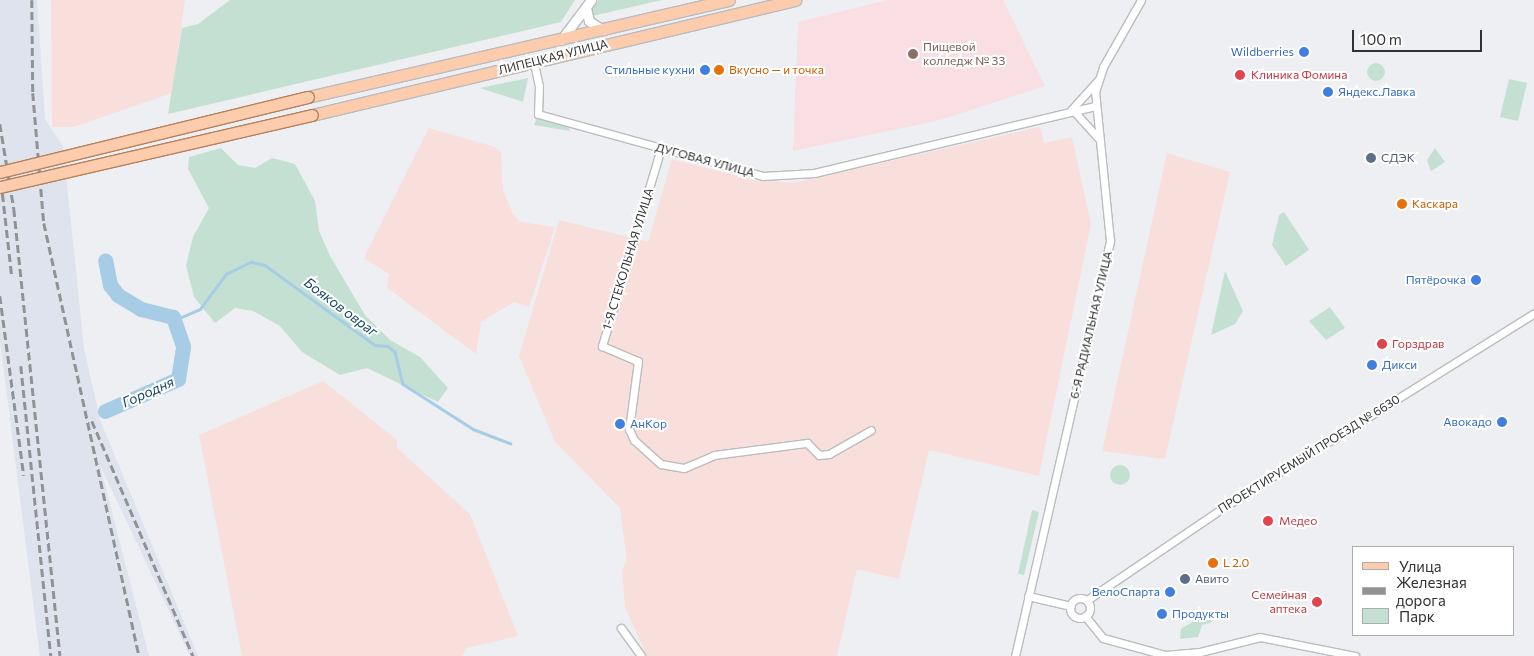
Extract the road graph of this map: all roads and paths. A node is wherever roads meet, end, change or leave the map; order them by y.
1 (730, 0) edge
2 (795, 0) edge
3 (1141, 0) edge
4 (588, 4) edge
5 (604, 31) junction
6 (560, 41) junction
7 (534, 62) junction
8 (1099, 78) junction
9 (1095, 106) junction
10 (1072, 109) junction
11 (1098, 138) junction
12 (661, 148) junction
13 (0, 172) edge
14 (0, 188) edge
15 (1534, 313) edge
16 (871, 430) dead end
17 (1028, 596) junction
18 (1087, 600) junction
19 (1070, 606) junction
20 (1085, 616) junction
21 (621, 628) dead end
22 (641, 656) edge
23 (1015, 656) edge
24 (1354, 656) edge

1 - 5 main road, ЛИПЕЦКАЯ УЛИЦА
2 - 7 main road, ЛИПЕЦКАЯ УЛИЦА
3 - 8 street, 6-Я РАДИАЛЬНАЯ УЛИЦА
4 - 5 street
4 - 6 street
5 - 6 main road, ЛИПЕЦКАЯ УЛИЦА
6 - 13 main road, ЛИПЕЦКАЯ УЛИЦА, bridge
7 - 12 street, ДУГОВАЯ УЛИЦА
7 - 14 main road, ЛИПЕЦКАЯ УЛИЦА, bridge
8 - 9 street, 6-Я РАДИАЛЬНАЯ УЛИЦА
8 - 10 street
9 - 10 street, ДУГОВАЯ УЛИЦА
9 - 11 street, 6-Я РАДИАЛЬНАЯ УЛИЦА
10 - 11 street
10 - 12 street, ДУГОВАЯ УЛИЦА
11 - 17 street, 6-Я РАДИАЛЬНАЯ УЛИЦА
12 - 16 street, 1-Я СТЕКОЛЬНАЯ УЛИЦА
15 - 18 street, ПРОЕКТИРУЕМЫЙ ПРОЕЗД № 6630
17 - 19 street
17 - 23 street, 6-Я РАДИАЛЬНАЯ УЛИЦА
18 - 19 street
18 - 20 street
19 - 20 street
20 - 24 street
21 - 22 street

